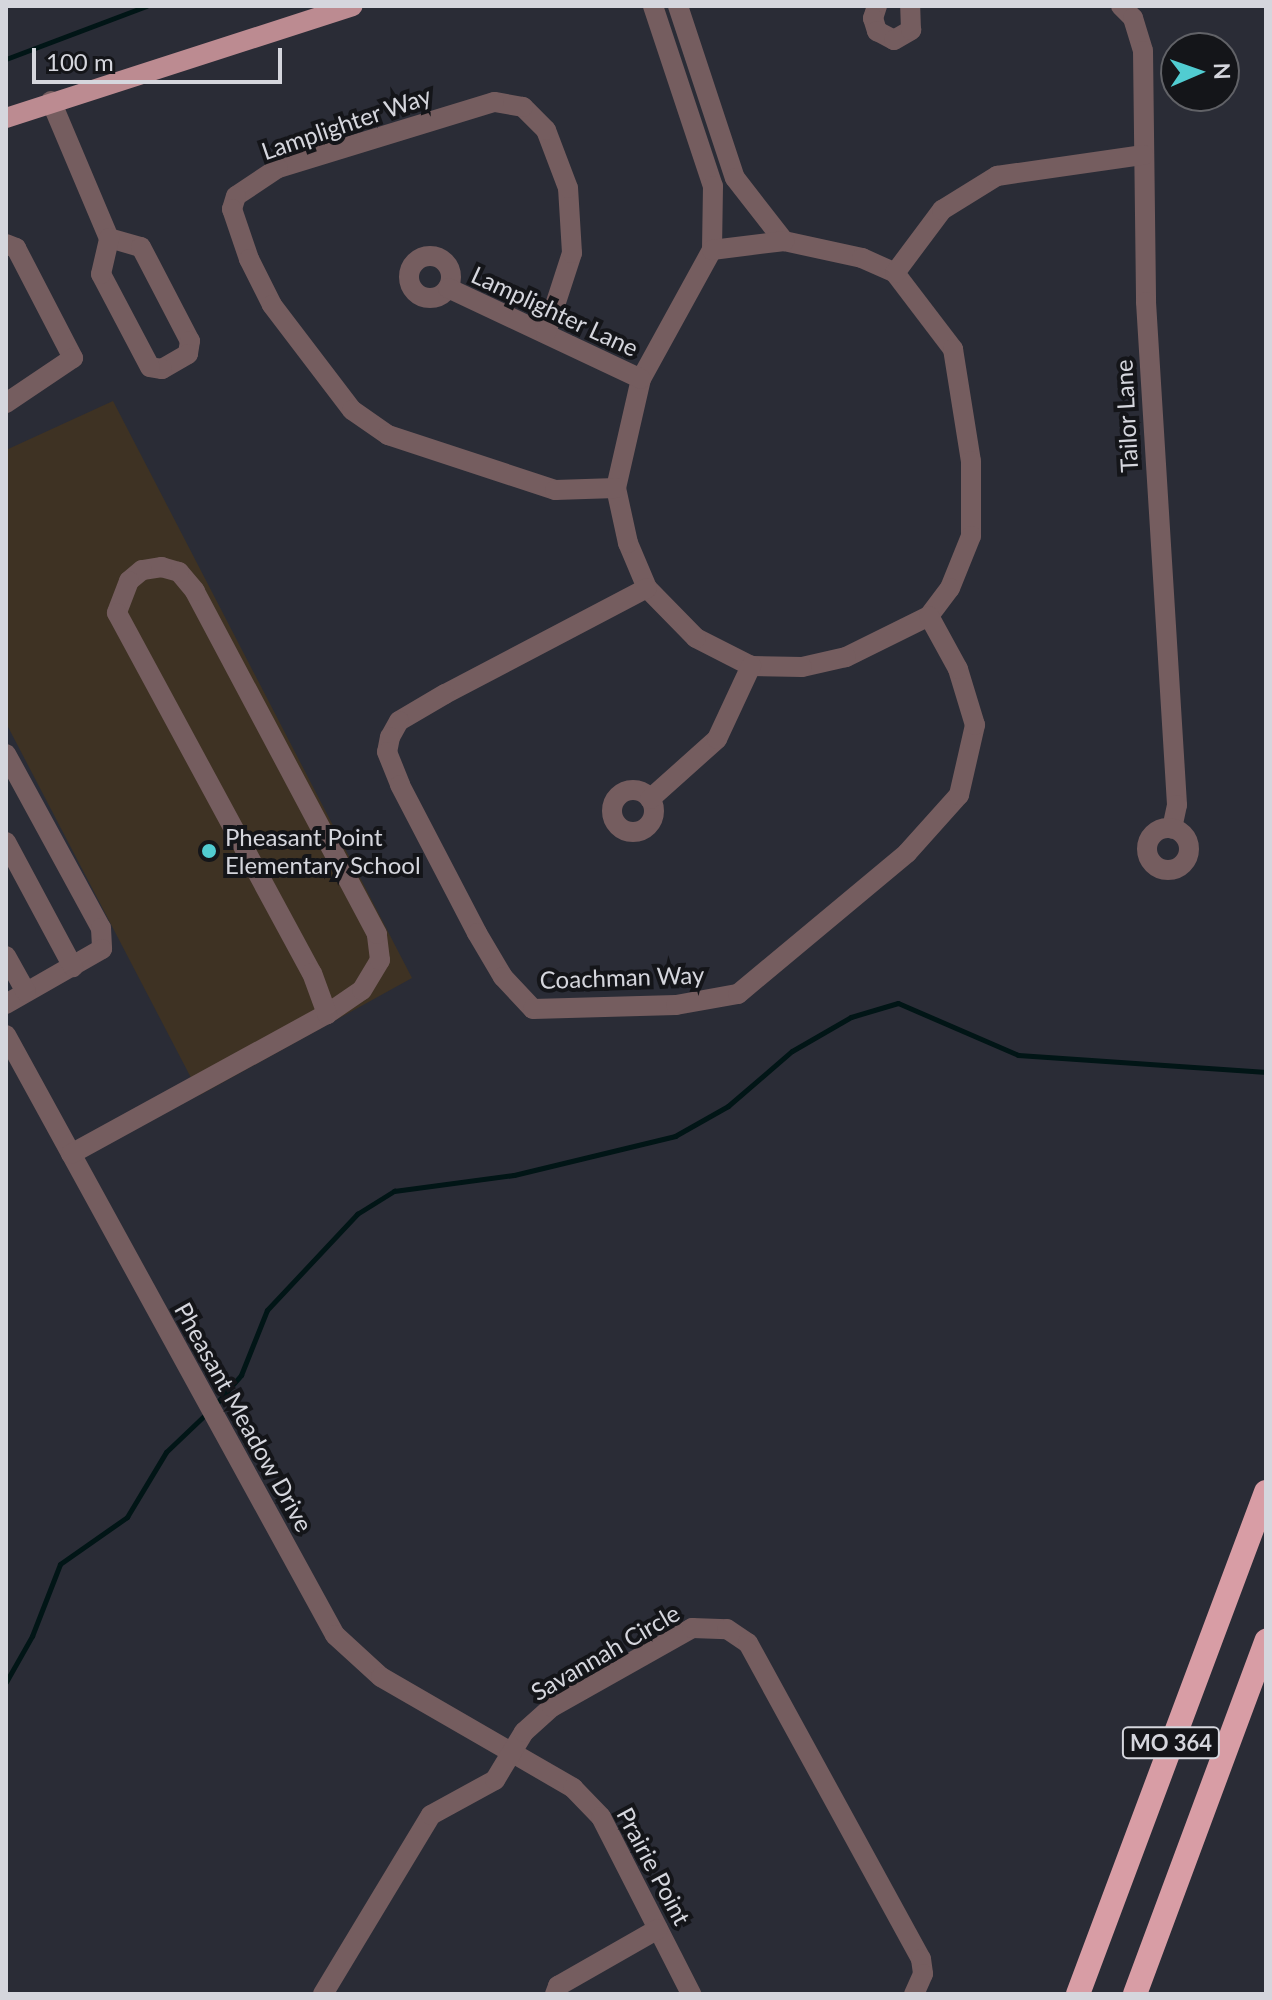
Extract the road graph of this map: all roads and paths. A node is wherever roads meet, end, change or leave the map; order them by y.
1 (352, 6) edge
2 (653, 6) edge
3 (678, 6) edge
4 (877, 6) edge
5 (910, 6) edge
6 (1133, 10) edge
7 (707, 95) junction
8 (51, 101) junction
9 (686, 103) junction
10 (6, 118) edge
11 (1143, 155) junction
12 (735, 178) junction
13 (713, 186) junction
14 (109, 238) junction
15 (784, 241) junction
16 (6, 244) edge
17 (712, 250) junction
18 (895, 273) junction
19 (448, 288) dead end
20 (546, 333) junction
21 (641, 379) junction
22 (6, 403) edge
23 (616, 488) junction
24 (647, 588) junction
25 (929, 616) junction
26 (751, 666) junction
27 (6, 754) edge
28 (650, 799) dead end
29 (1172, 828) dead end
30 (6, 842) edge
31 (6, 956) edge
32 (73, 967) junction
33 (26, 992) junction
34 (6, 1004) edge
35 (327, 1014) junction
36 (6, 1035) edge
37 (71, 1154) junction
38 (1266, 1492) edge
39 (1266, 1641) edge
40 (514, 1750) junction
41 (658, 1929) junction
42 (323, 1994) edge
43 (555, 1994) edge
44 (691, 1994) edge
45 (914, 1994) edge
46 (1078, 1994) edge
47 (1135, 1994) edge

1 - 8 main road
2 - 9 street
3 - 7 street
4 - 5 street
6 - 11 street, Tailor Lane
7 - 9 street
7 - 12 street
8 - 10 main road
8 - 14 street
9 - 13 street
11 - 18 street
11 - 29 street, Tailor Lane
12 - 13 street
12 - 15 street
13 - 17 street
14 - 14 street
15 - 17 street
15 - 18 street
16 - 22 street
17 - 21 street
18 - 25 street
19 - 20 street, Lamplighter Lane
20 - 21 street, Lamplighter Lane
20 - 23 street, Lamplighter Way
21 - 23 street
23 - 24 street
24 - 25 street, Coachman Way
24 - 26 street
25 - 26 street
26 - 28 street
27 - 32 street
30 - 32 street
31 - 33 street
32 - 33 street
33 - 34 street
35 - 35 street
35 - 37 street
36 - 37 street, Pheasant Meadow Drive
37 - 40 street, Pheasant Meadow Drive
38 - 46 highway, MO 364
39 - 47 highway, MO 364
40 - 41 street, Prairie Point
40 - 42 street, Savannah Circle
40 - 45 street, Savannah Circle
41 - 43 street
41 - 44 street, Prairie Point

